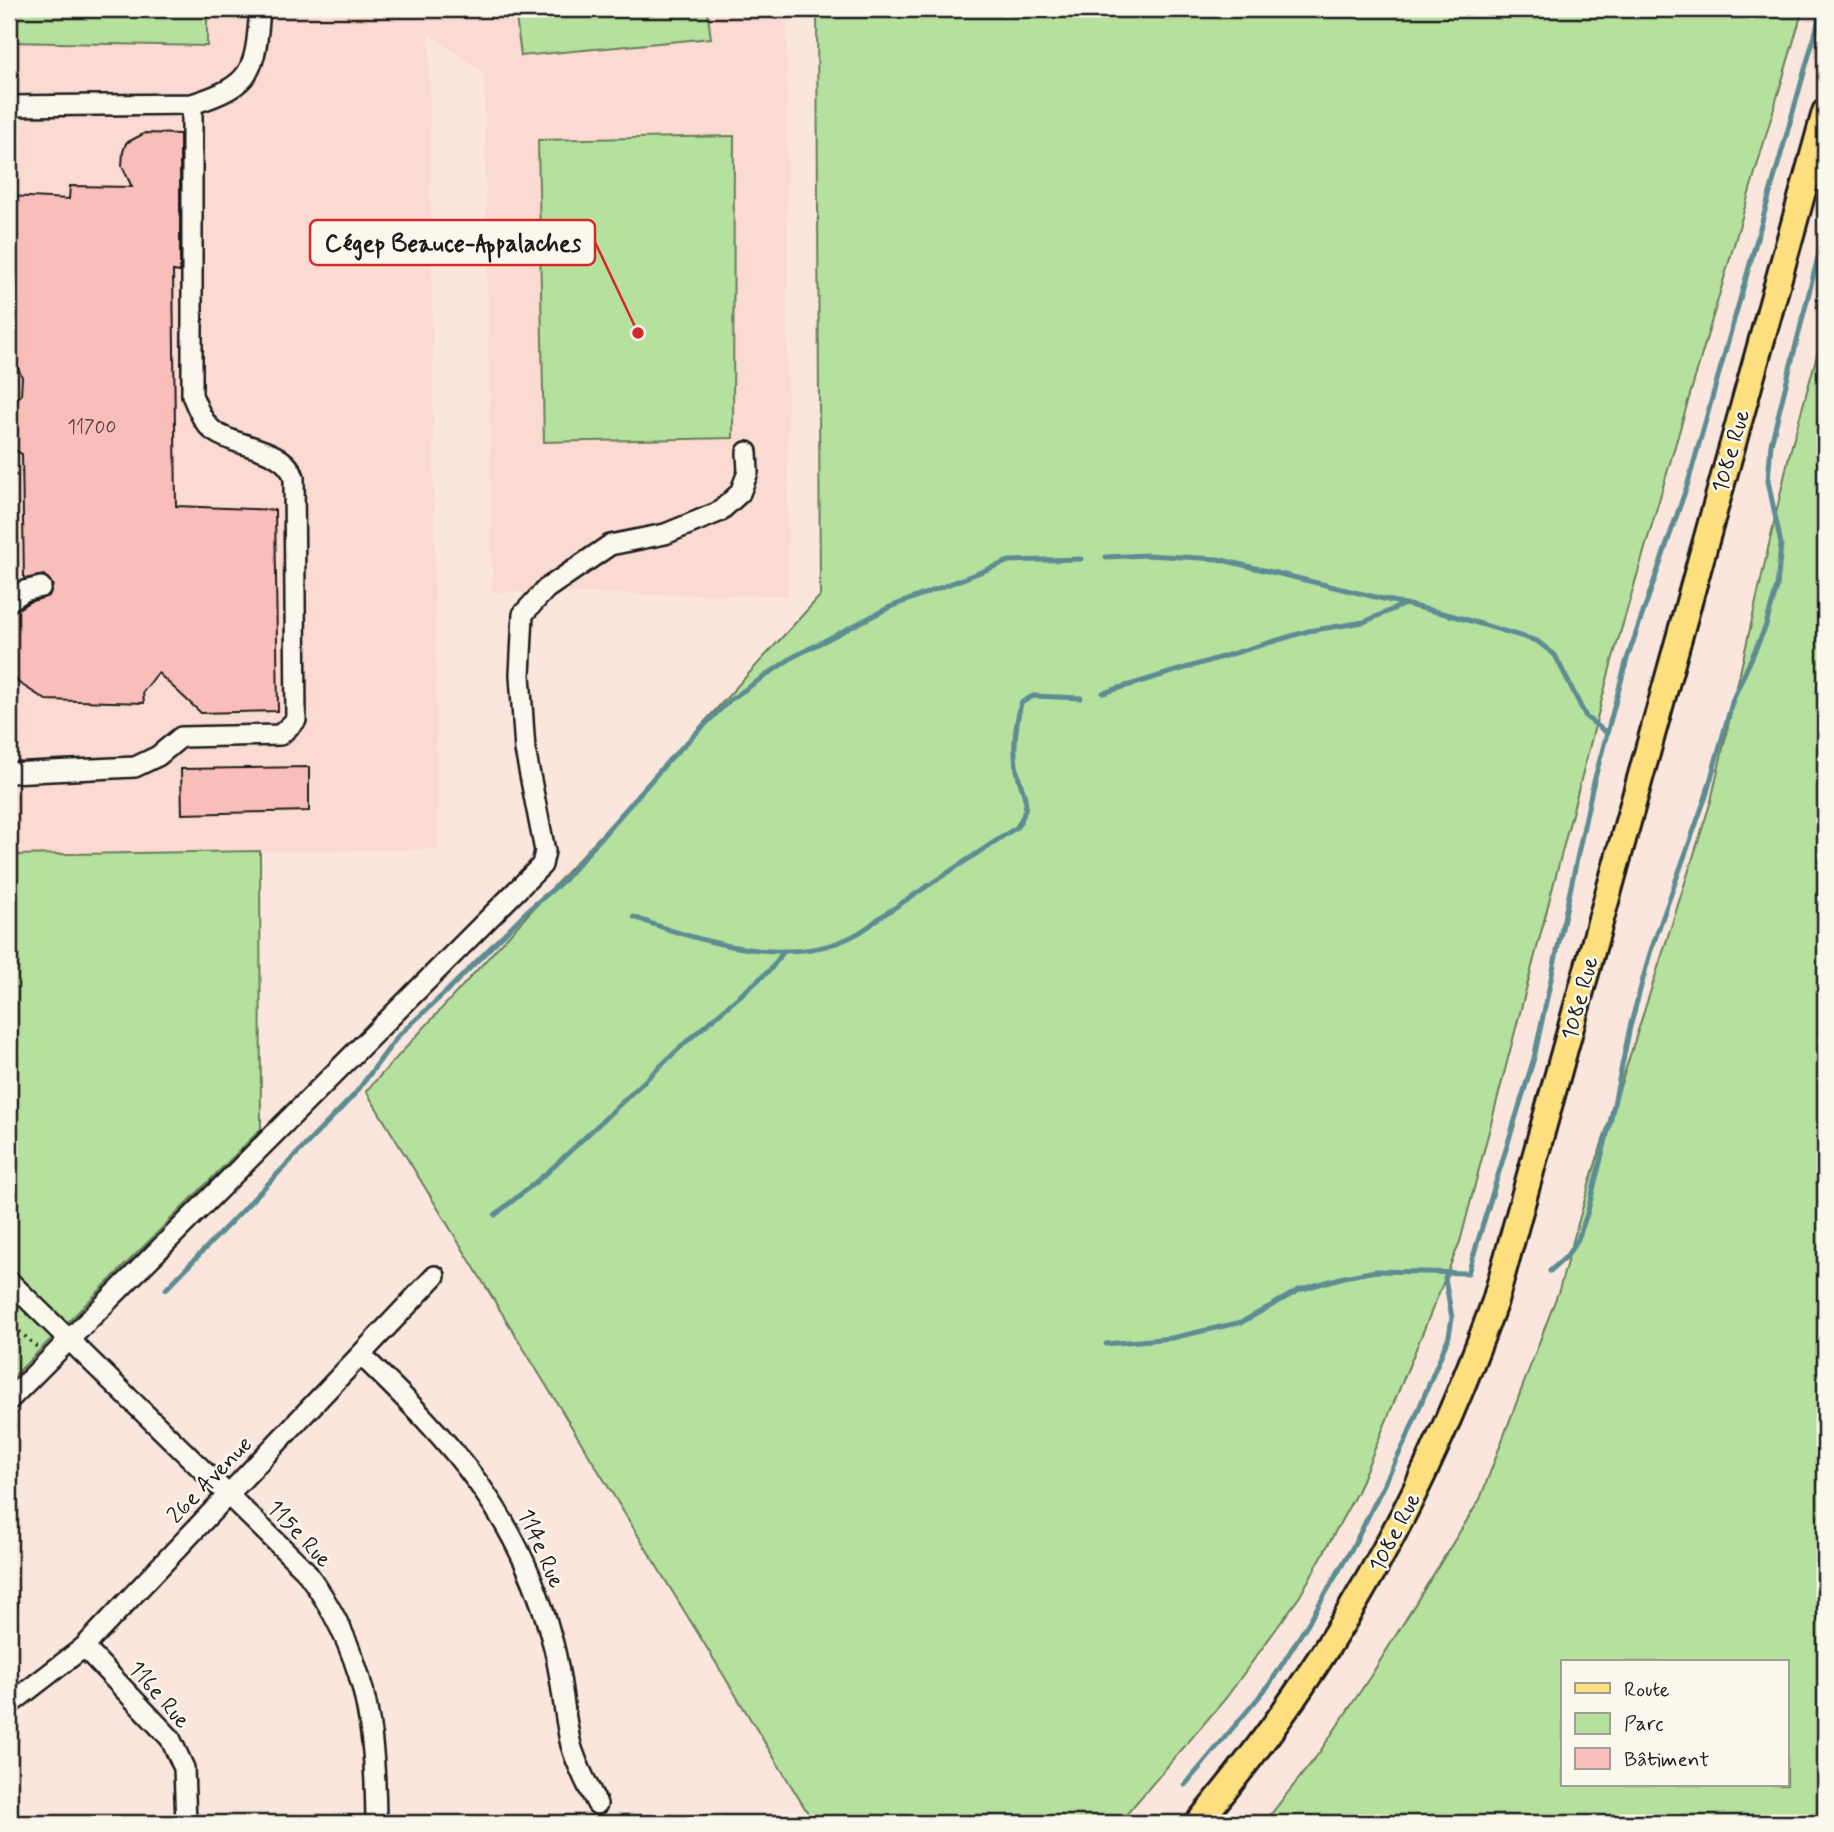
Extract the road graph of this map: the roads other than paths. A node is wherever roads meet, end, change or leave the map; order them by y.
1 (260, 9) edge
2 (192, 104) junction
3 (9, 106) edge
4 (1825, 112) edge
5 (747, 452) dead end
6 (41, 587) dead end
7 (9, 601) edge
8 (9, 773) edge
9 (435, 1276) dead end
10 (9, 1281) edge
11 (68, 1340) junction
12 (362, 1356) junction
13 (9, 1400) edge
14 (228, 1493) junction
15 (84, 1647) junction
16 (9, 1705) edge
17 (597, 1804) dead end
18 (187, 1823) edge
19 (376, 1823) edge
20 (1198, 1823) edge

1 - 2 street
2 - 3 street
2 - 8 street
4 - 20 main road, 108e Rue
5 - 11 street
6 - 7 street
9 - 12 street, 26e Avenue
10 - 11 street, 115e Rue
11 - 13 street
11 - 14 street, 115e Rue
12 - 14 street, 26e Avenue
12 - 17 street, 114e Rue
14 - 15 street, 26e Avenue
14 - 19 street, 115e Rue
15 - 16 street, 26e Avenue
15 - 18 street, 116e Rue

